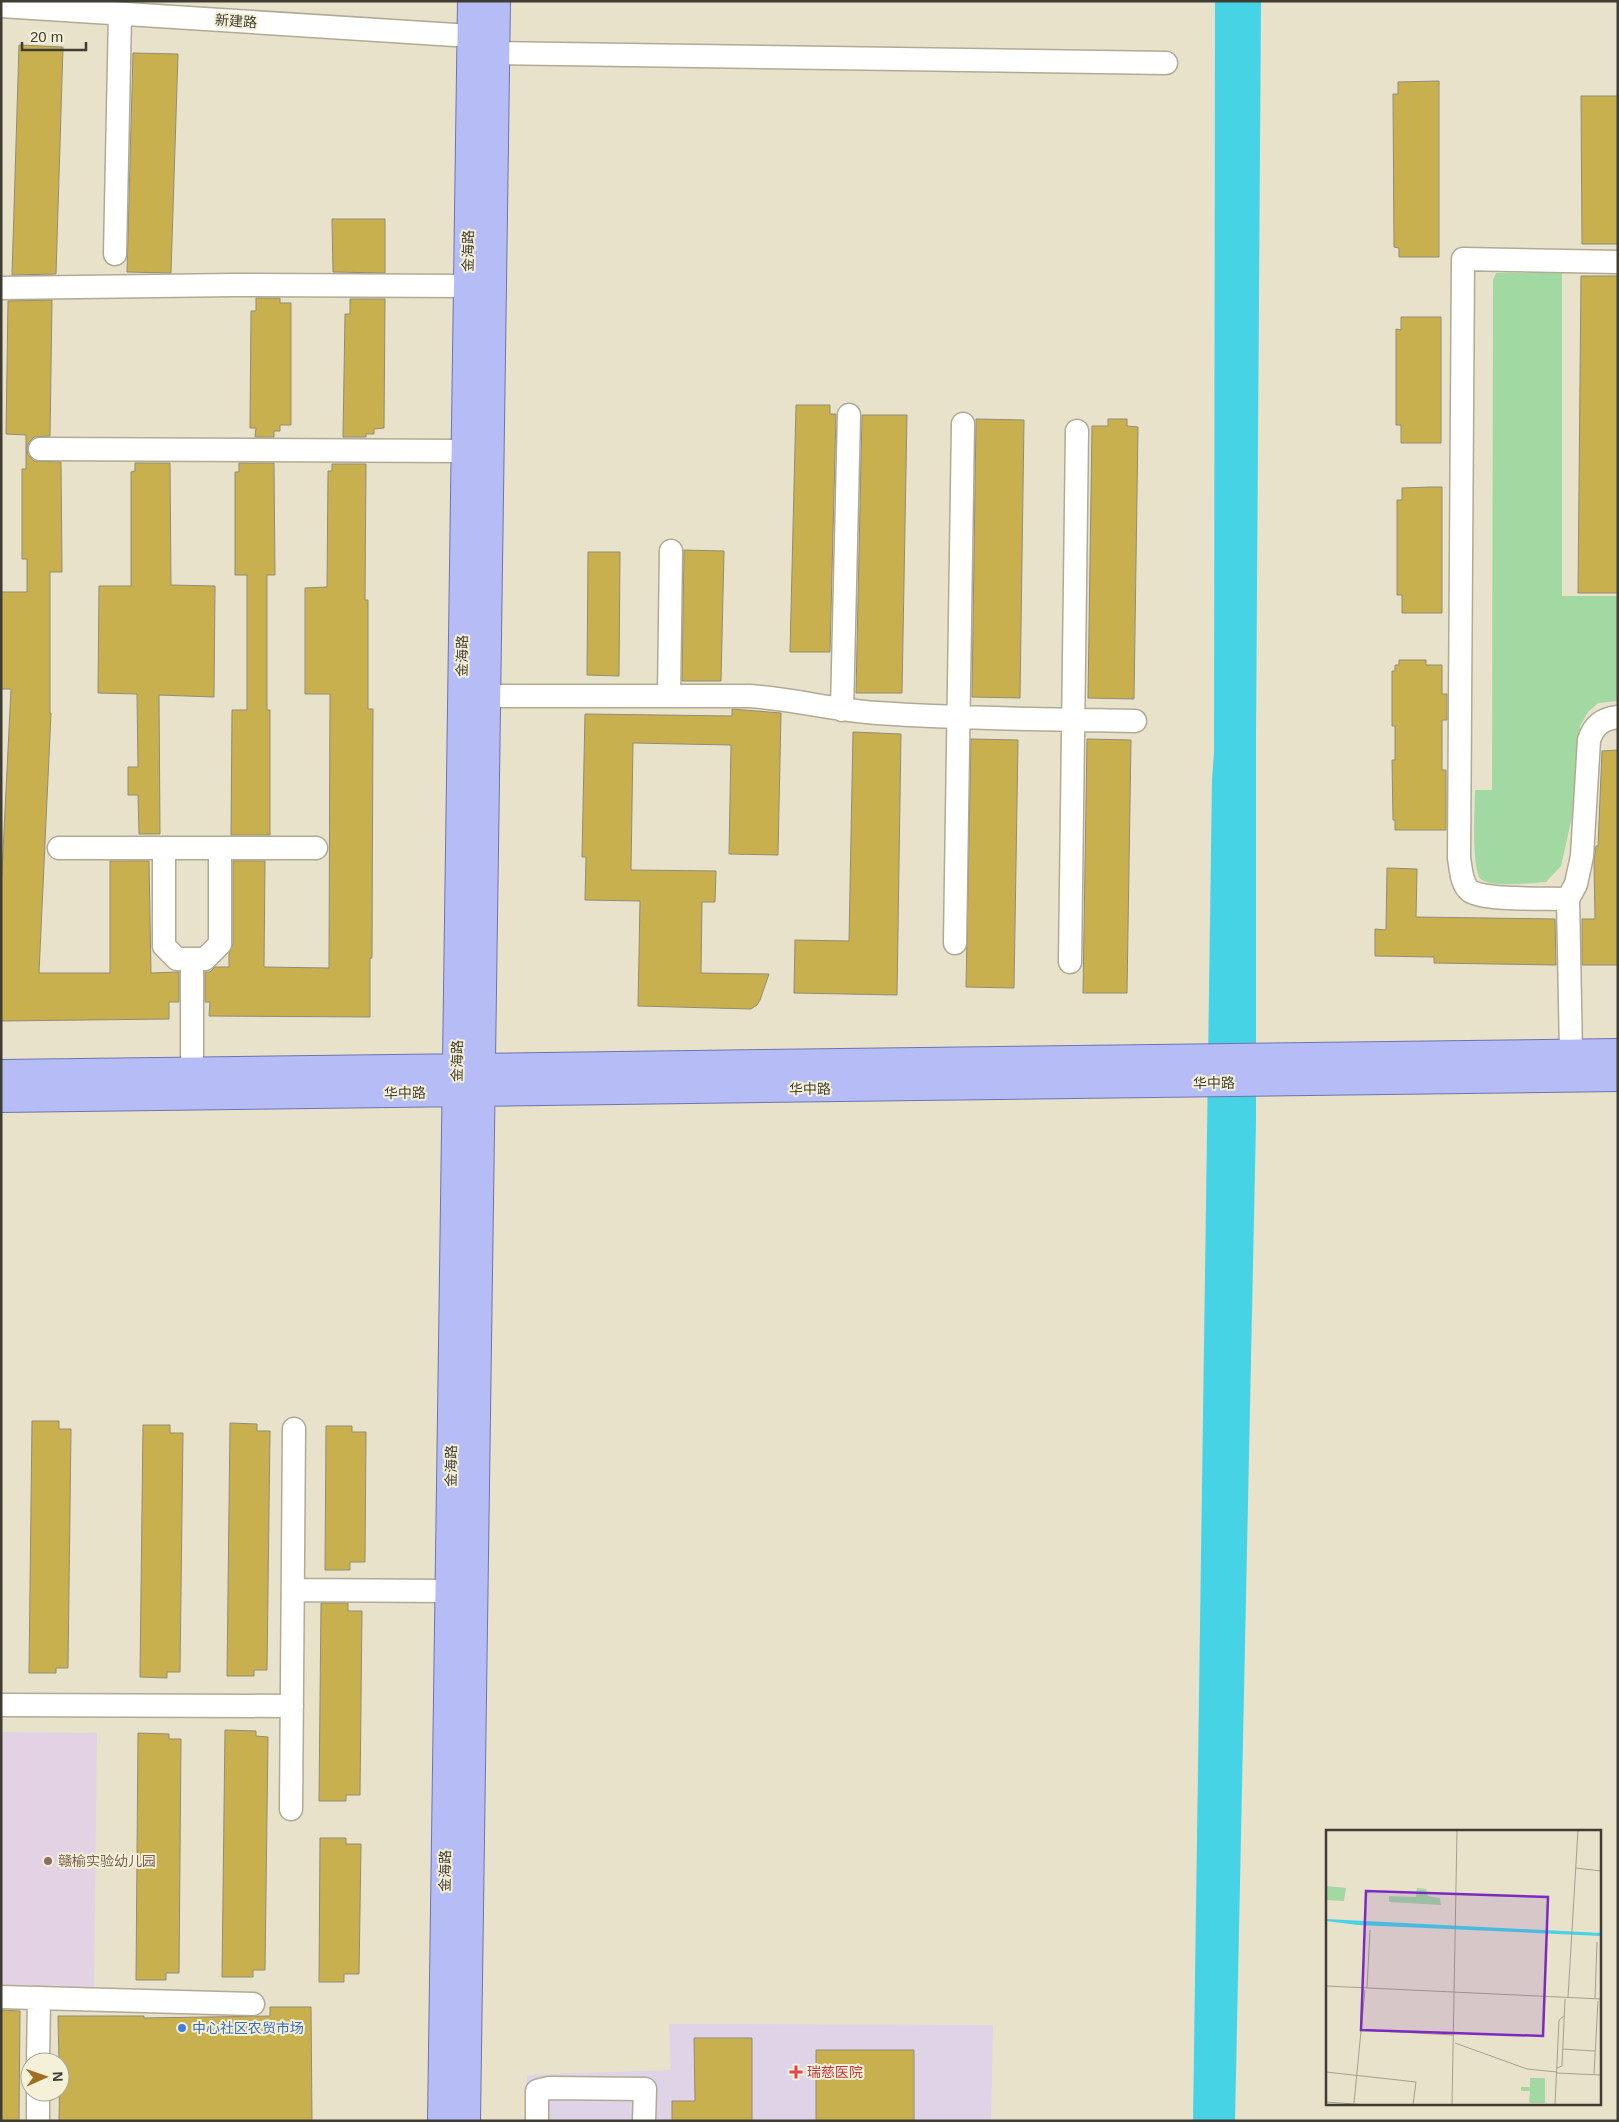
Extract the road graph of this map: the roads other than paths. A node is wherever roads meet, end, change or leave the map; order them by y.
1 (472, 1) edge
2 (496, 1) edge
3 (1, 6) edge
4 (120, 14) junction
5 (471, 36) junction
6 (495, 53) junction
7 (1166, 63) dead end
8 (115, 254) dead end
9 (1618, 262) edge
10 (468, 286) junction
11 (1, 288) edge
12 (849, 415) dead end
13 (963, 424) dead end
14 (1077, 432) dead end
15 (40, 449) dead end
16 (465, 451) junction
17 (671, 551) dead end
18 (486, 696) junction
19 (668, 696) junction
20 (842, 710) junction
21 (958, 716) junction
22 (1618, 717) edge
23 (1073, 719) junction
24 (1135, 721) dead end
25 (59, 848) dead end
26 (164, 848) junction
27 (220, 848) junction
28 (316, 848) dead end
29 (1568, 899) junction
30 (955, 942) dead end
31 (192, 959) junction
32 (1070, 962) dead end
33 (1618, 1053) edge
34 (1571, 1054) junction
35 (192, 1072) junction
36 (1, 1074) edge
37 (1618, 1077) edge
38 (468, 1081) junction
39 (1, 1098) edge
40 (294, 1429) dead end
41 (293, 1590) junction
42 (449, 1591) junction
43 (1, 1705) edge
44 (292, 1706) junction
45 (291, 1809) dead end
46 (1, 1997) edge
47 (39, 1998) junction
48 (253, 2004) dead end
49 (38, 2052) edge
50 (38, 2102) edge
51 (38, 2121) edge
52 (442, 2121) edge
53 (466, 2121) edge
54 (537, 2121) edge
55 (644, 2121) edge

1 - 5 main road, 金海路
2 - 6 main road, 金海路
3 - 4 street, 新建路
4 - 5 street, 新建路
4 - 8 street
5 - 10 main road, 金海路
6 - 7 street
6 - 18 main road, 金海路
9 - 29 street
10 - 11 street
10 - 16 main road, 金海路
12 - 20 street
13 - 21 street
14 - 23 street
15 - 16 street
16 - 38 main road, 金海路
17 - 19 street
18 - 19 street
18 - 38 main road, 金海路
19 - 20 street
20 - 21 street
21 - 23 street
21 - 30 street
22 - 29 street
23 - 24 street
23 - 32 street
25 - 26 street
26 - 27 street
26 - 31 street
27 - 28 street
27 - 31 street
29 - 34 street
31 - 35 street
33 - 34 main road, 华中路
34 - 38 main road, 华中路
35 - 36 main road, 华中路
35 - 38 main road, 华中路
37 - 38 main road, 华中路
38 - 39 main road, 华中路
38 - 42 main road, 金海路
38 - 53 main road, 金海路
40 - 41 street
41 - 42 street
41 - 44 street
42 - 52 main road, 金海路
43 - 44 street
44 - 45 street
46 - 47 street
47 - 48 street
47 - 49 street
50 - 51 street
54 - 55 street

